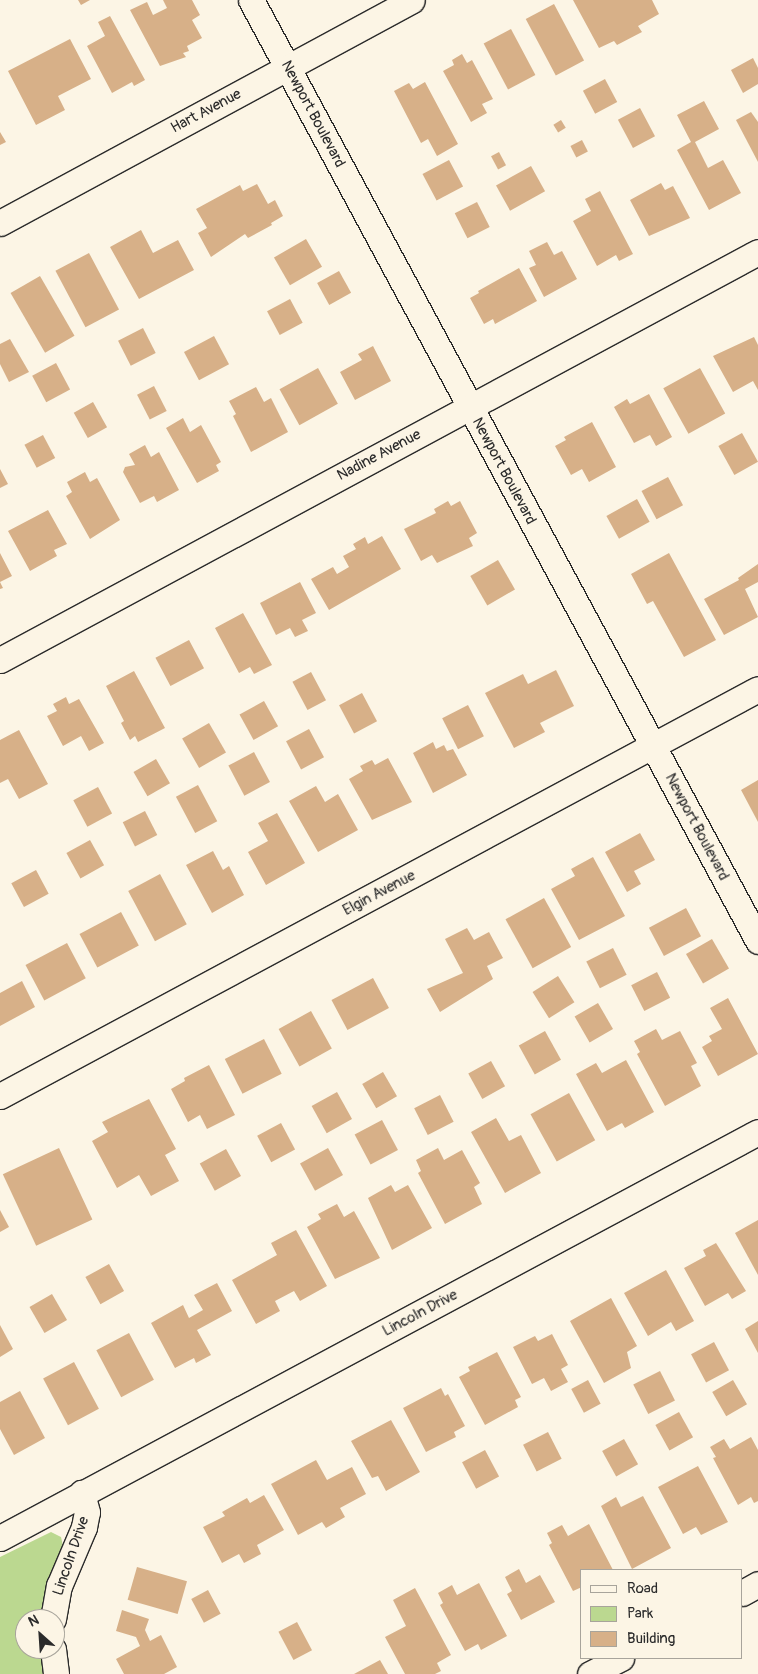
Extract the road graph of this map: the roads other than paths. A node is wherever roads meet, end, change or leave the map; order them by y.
1 (251, 0) edge
2 (412, 0) edge
3 (288, 67) junction
4 (0, 223) edge
5 (758, 252) edge
6 (469, 406) junction
7 (0, 660) edge
8 (758, 689) edge
9 (653, 746) junction
10 (758, 940) edge
11 (0, 1096) edge
12 (758, 1132) edge
13 (82, 1493) junction
14 (0, 1538) edge
15 (758, 1584) edge
16 (743, 1592) edge
17 (55, 1609) edge
18 (54, 1659) edge
19 (618, 1659) edge
20 (56, 1674) edge
21 (590, 1674) edge

1 - 3 street, Newport Boulevard
2 - 3 street, Hart Avenue
3 - 4 street, Hart Avenue
3 - 6 street, Newport Boulevard
5 - 6 street, Nadine Avenue
6 - 7 street, Nadine Avenue
6 - 9 street, Newport Boulevard
8 - 9 street, Elgin Avenue
9 - 10 street, Newport Boulevard
9 - 11 street, Elgin Avenue
12 - 13 street, Lincoln Drive
13 - 14 street, Lincoln Drive
13 - 17 street, Lincoln Drive
15 - 16 street
18 - 20 street
19 - 21 street

